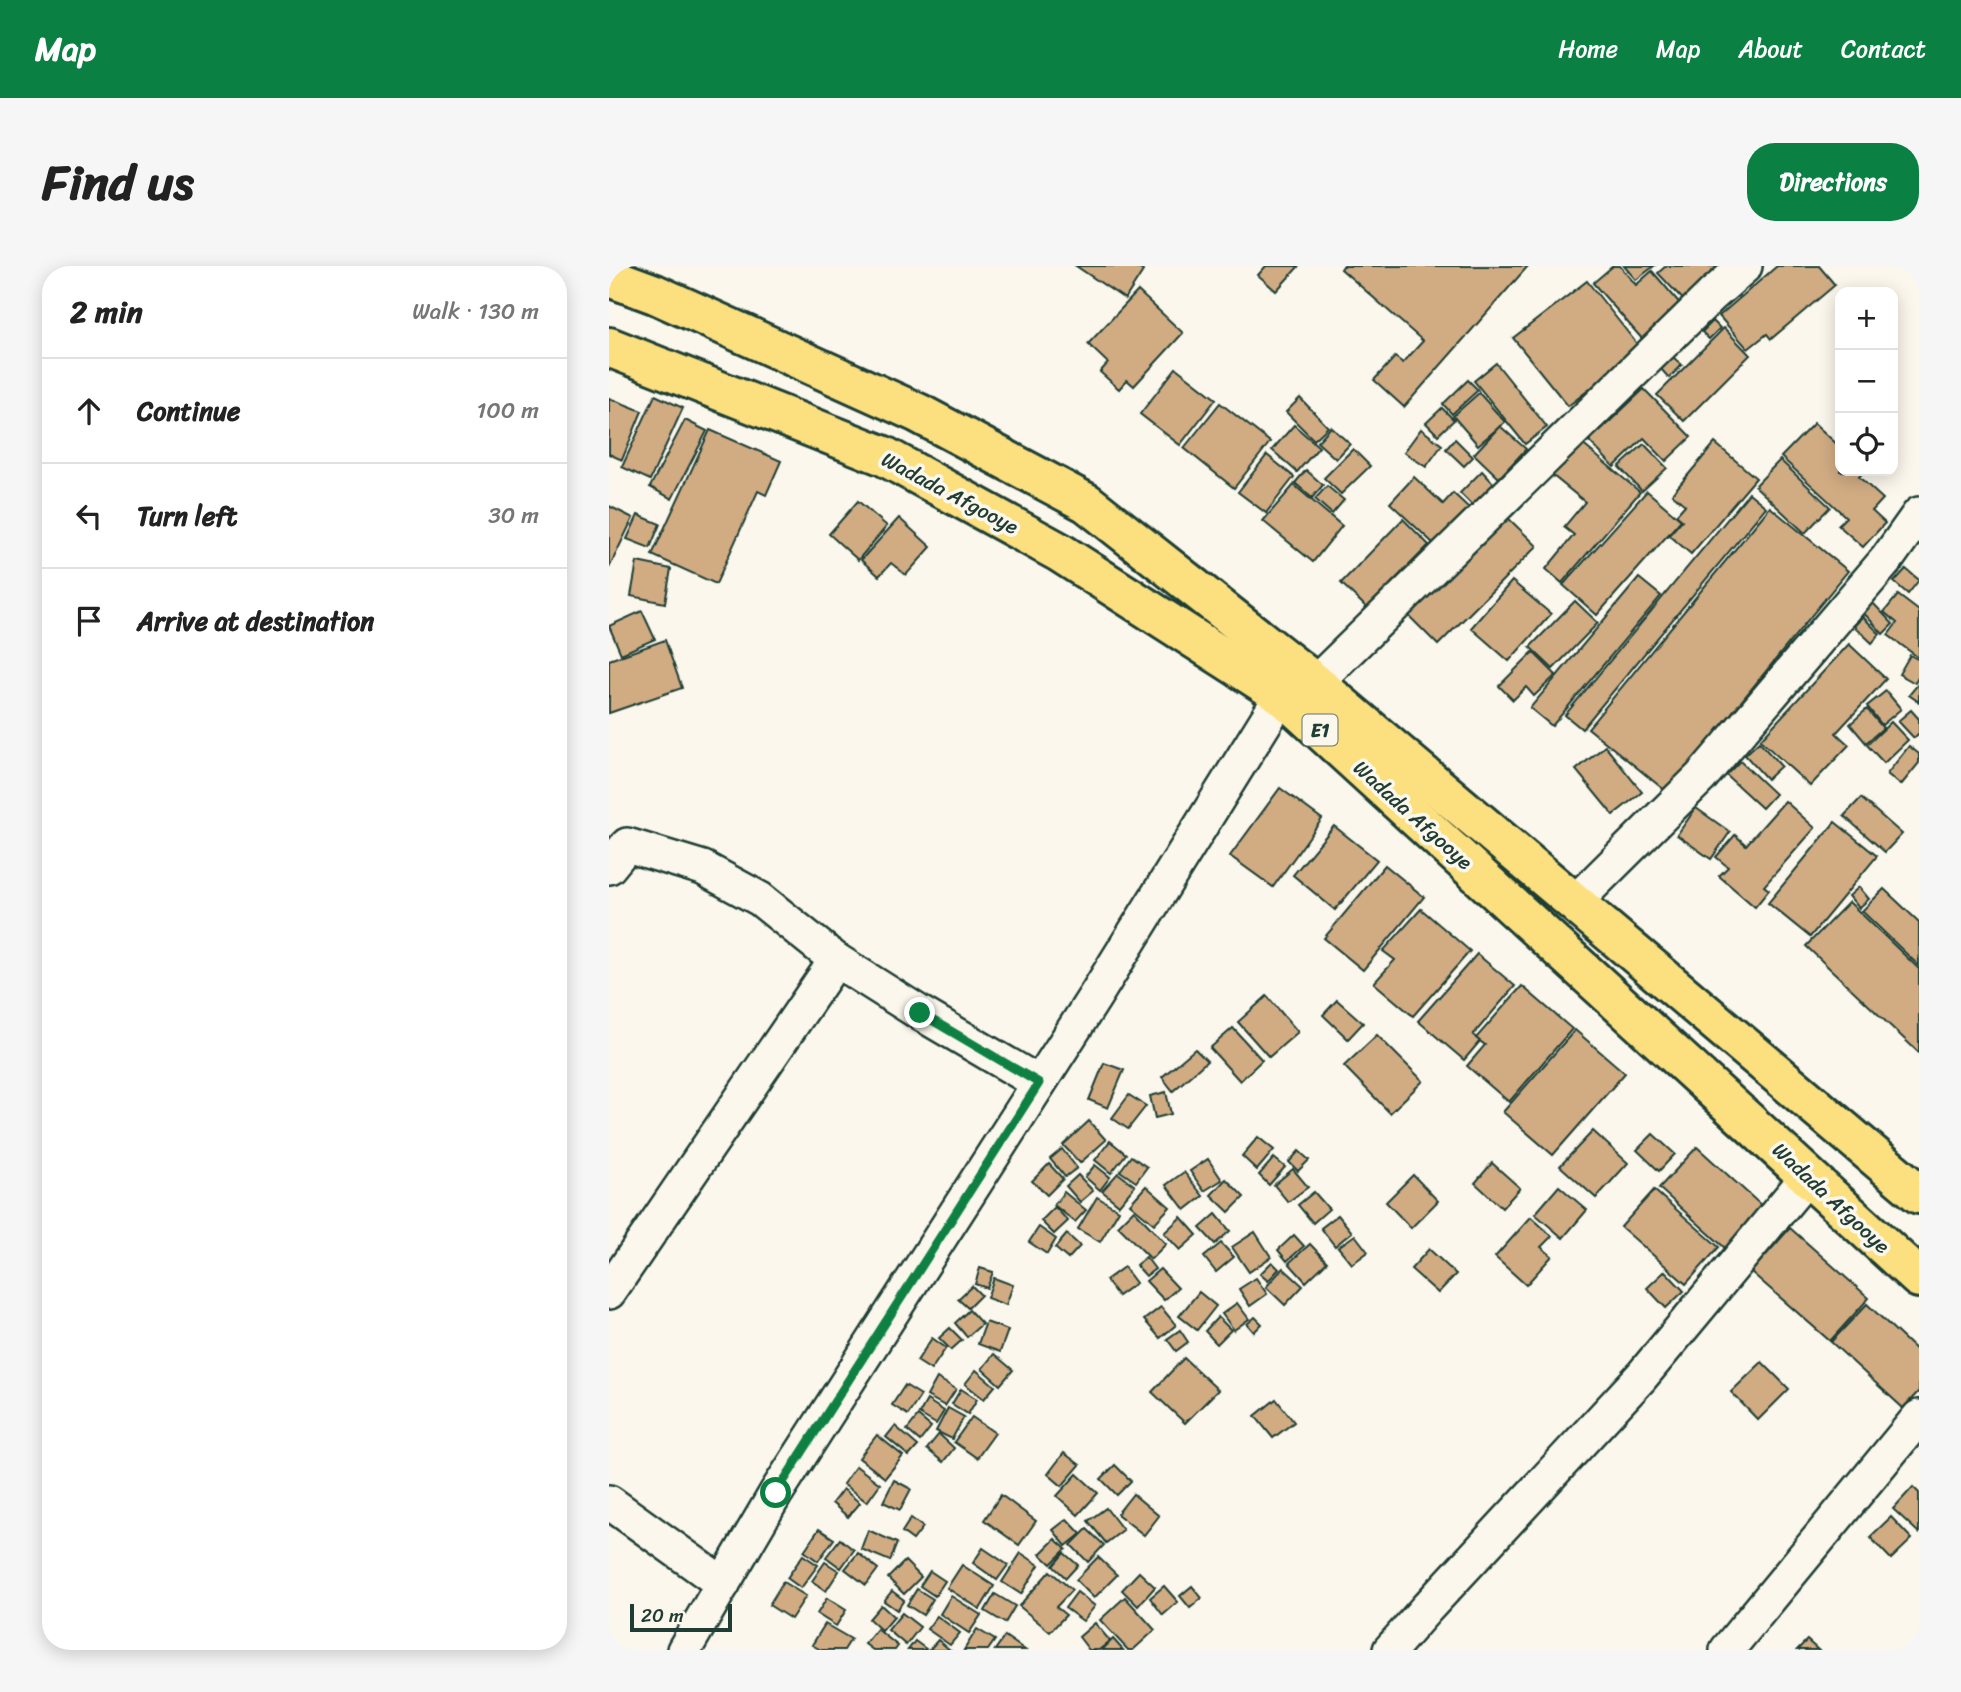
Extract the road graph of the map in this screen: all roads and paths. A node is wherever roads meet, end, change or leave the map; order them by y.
1 (1745, 266) edge
2 (609, 277) edge
3 (609, 347) edge
4 (1919, 514) edge
5 (1298, 689) junction
6 (609, 867) edge
7 (1575, 902) junction
8 (836, 960) junction
9 (1039, 1083) junction
10 (1808, 1177) junction
11 (1919, 1194) edge
12 (1919, 1278) edge
13 (609, 1292) edge
14 (1919, 1417) edge
15 (609, 1502) edge
16 (723, 1584) junction
17 (684, 1650) edge
18 (1390, 1650) edge
19 (1727, 1650) edge

1 - 5 street
2 - 5 highway, Wadada Afgooye / E1
3 - 5 highway, Wadada Afgooye / E1
4 - 7 street
5 - 7 highway, Wadada Afgooye / E1
5 - 9 street
5 - 10 highway, Wadada Afgooye / E1
6 - 8 street
7 - 11 highway, Wadada Afgooye / E1
8 - 9 street
8 - 13 street
9 - 16 street
10 - 12 highway, Wadada Afgooye / E1
10 - 18 street
14 - 19 street
15 - 16 street
16 - 17 street

